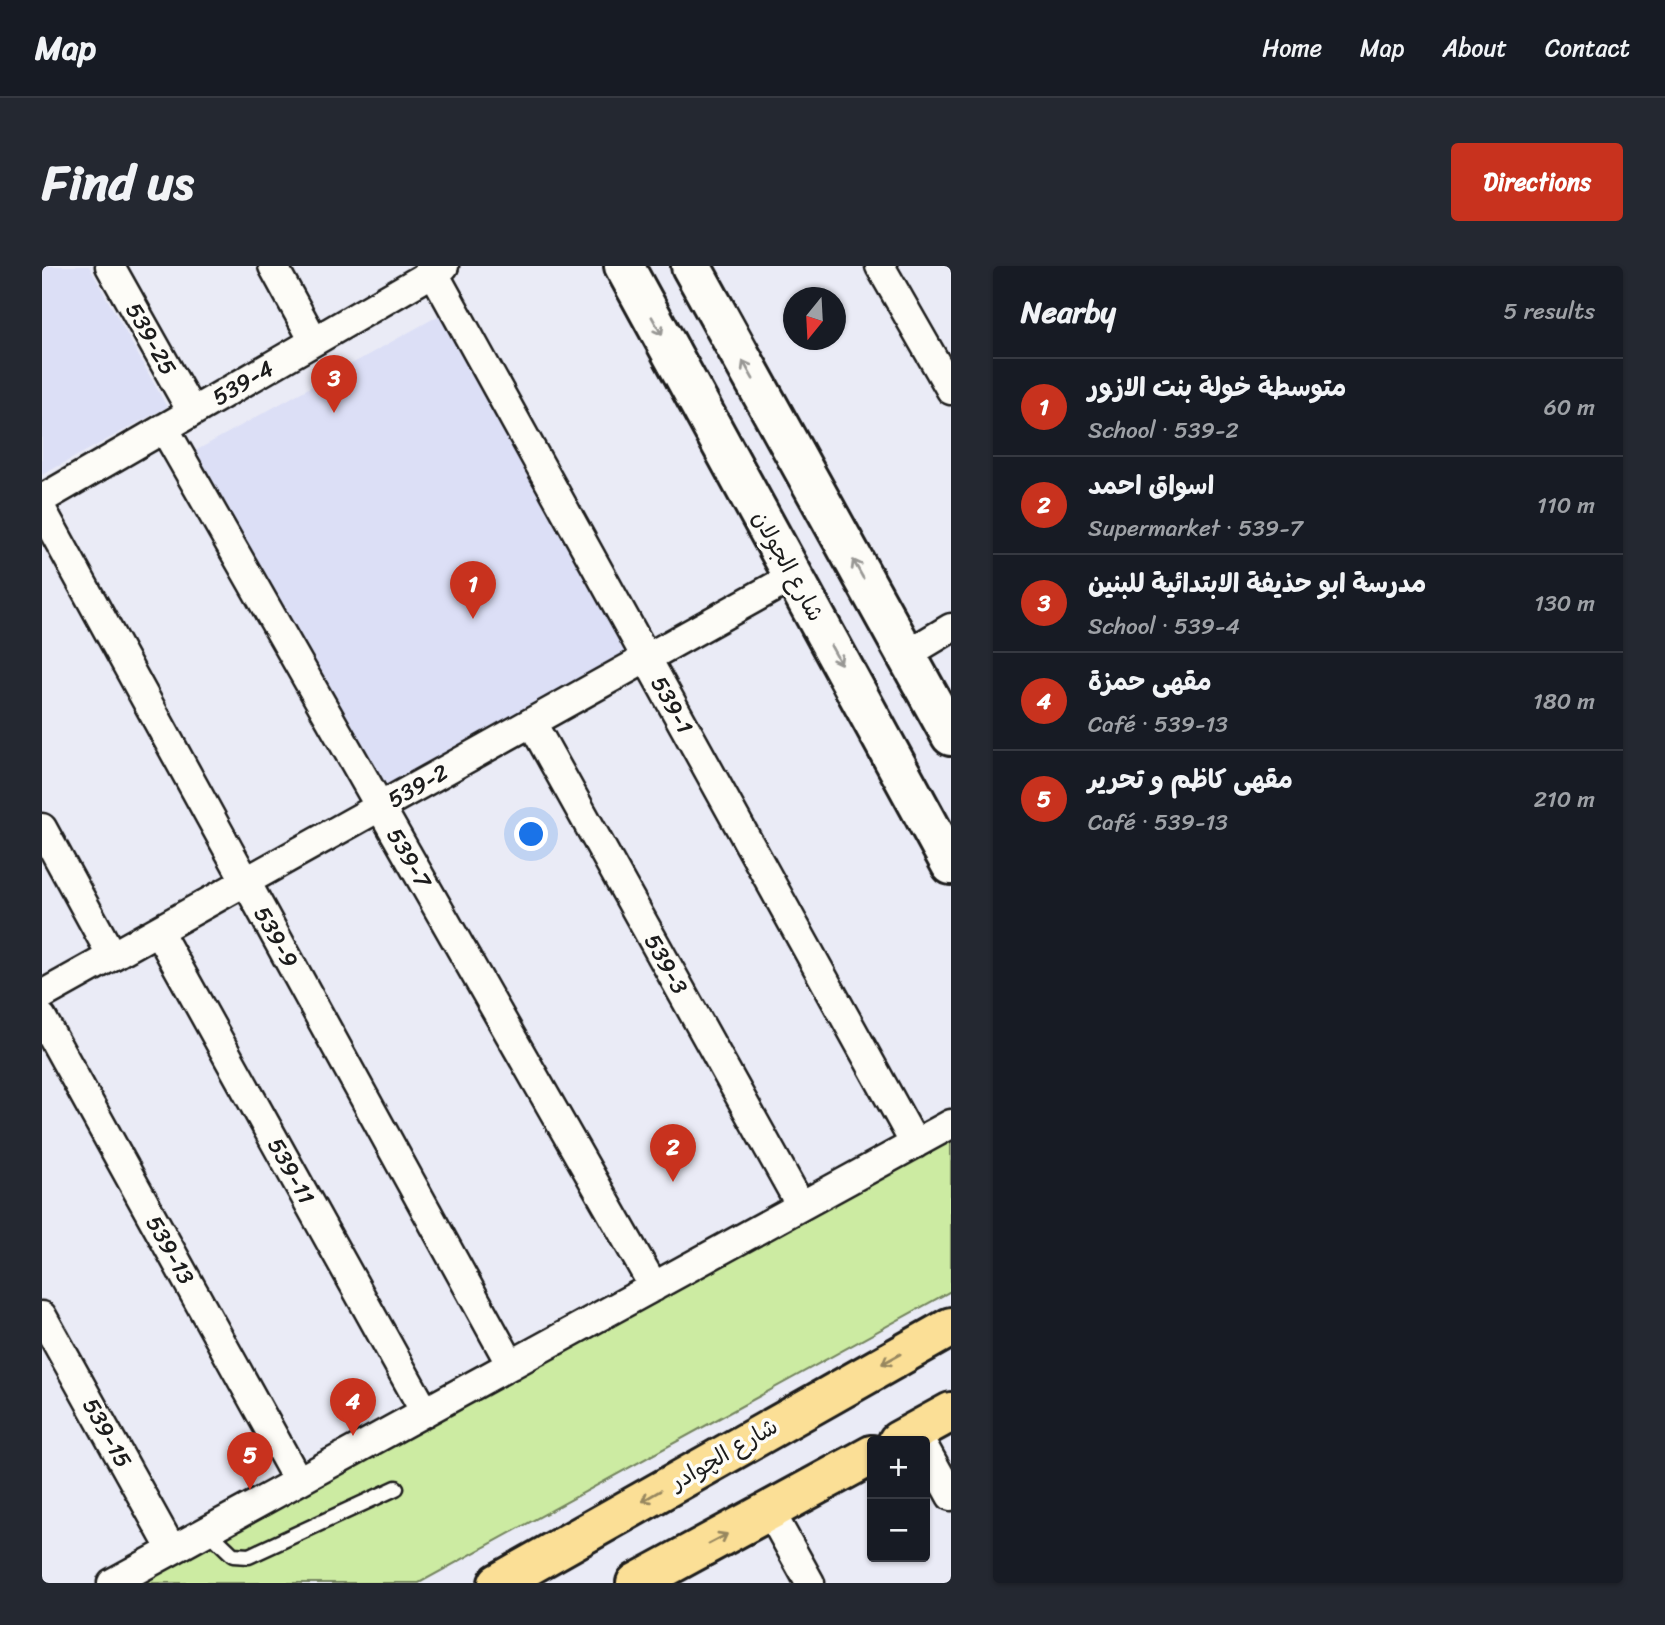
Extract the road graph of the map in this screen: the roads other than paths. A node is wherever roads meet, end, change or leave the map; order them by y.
1 (110, 266) edge
2 (273, 266) edge
3 (625, 266) edge
4 (691, 266) edge
5 (880, 266) edge
6 (436, 268) edge
7 (314, 341) junction
8 (951, 390) edge
9 (192, 412) junction
10 (164, 428) junction
11 (42, 499) edge
12 (42, 510) edge
13 (793, 576) junction
14 (951, 628) edge
15 (906, 655) junction
16 (646, 659) junction
17 (532, 723) junction
18 (951, 736) edge
19 (380, 807) junction
20 (42, 828) edge
21 (951, 865) edge
22 (246, 882) junction
23 (158, 931) junction
24 (112, 956) junction
25 (42, 995) edge
26 (42, 1018) edge
27 (951, 1124) edge
28 (915, 1144) junction
29 (801, 1206) junction
30 (654, 1287) junction
31 (42, 1316) edge
32 (951, 1326) edge
33 (510, 1365) junction
34 (425, 1412) junction
35 (951, 1412) edge
36 (921, 1436) edge
37 (867, 1458) edge
38 (930, 1464) edge
39 (298, 1481) junction
40 (396, 1488) dead end
41 (951, 1496) edge
42 (770, 1511) junction
43 (208, 1531) junction
44 (172, 1550) junction
45 (112, 1583) edge
46 (498, 1583) edge
47 (636, 1583) edge
48 (810, 1583) edge

1 - 9 street, 539-25
2 - 7 street
3 -> 13 street, شارع الجولان
15 -> 4 street
5 - 8 street
6 - 7 street, 539-4
6 - 16 street, 539-1
7 - 9 street, 539-4
9 - 10 street, 539-4
10 - 11 street, 539-4
10 - 19 street, 539-7
12 - 22 street, 539-9
13 - 16 street, 539-2
13 -> 21 street, شارع الجولان
14 - 15 street
15 - 18 street
16 - 17 street, 539-2
16 - 28 street, 539-1
17 - 19 street, 539-2
17 - 29 street, 539-3
19 - 22 street, 539-2
19 - 30 street, 539-7
20 - 24 street
22 - 23 street, 539-2
22 - 33 street, 539-9
23 - 24 street, 539-2
23 - 34 street, 539-11
24 - 25 street, 539-2
26 - 39 street, 539-13
27 - 28 street
28 - 29 street
29 - 30 street
30 - 33 street
31 - 44 street, 539-15
32 -> 46 main road, شارع الچوادر
33 - 34 street
34 - 39 street
35 - 36 main road
37 - 42 main road
38 - 41 street
39 - 43 street
40 - 43 lane
47 -> 42 main road
42 - 48 street
43 - 44 street
44 - 45 street

